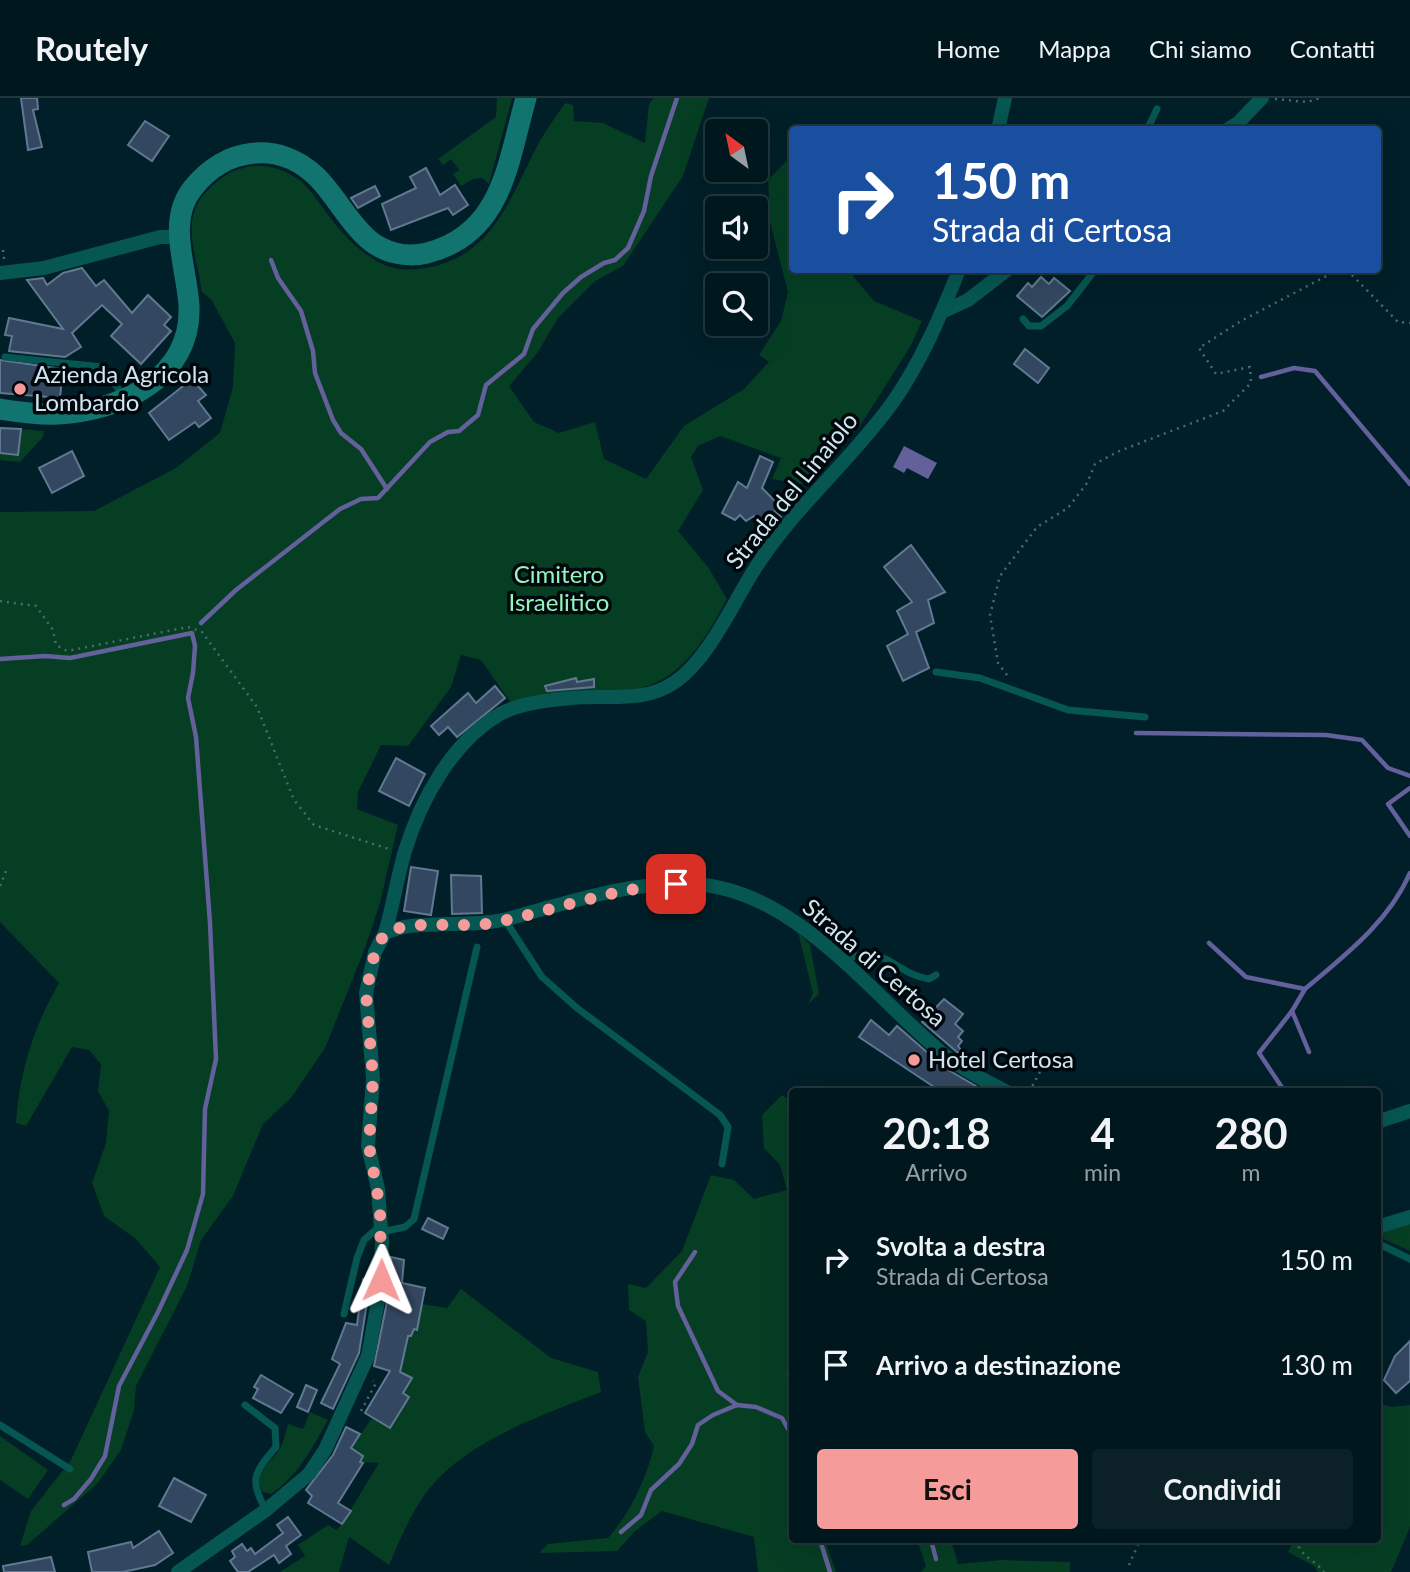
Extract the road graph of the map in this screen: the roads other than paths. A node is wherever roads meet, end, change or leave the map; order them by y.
1 (526, 98) edge
2 (1005, 98) edge
3 (1263, 98) edge
4 (1157, 109) dead end
5 (1000, 126) edge
6 (1149, 126) edge
7 (1233, 126) edge
8 (179, 237) junction
9 (0, 273) edge
10 (958, 273) edge
11 (1003, 273) edge
12 (1093, 273) edge
13 (942, 313) junction
14 (1023, 319) dead end
15 (5, 357) dead end
16 (126, 399) junction
17 (0, 410) edge
18 (936, 671) dead end
19 (1144, 717) dead end
20 (505, 920) junction
21 (385, 933) junction
22 (477, 947) dead end
23 (843, 962) junction
24 (936, 975) dead end
25 (999, 1088) edge
26 (1410, 1111) edge
27 (1381, 1121) edge
28 (722, 1164) dead end
29 (1410, 1217) edge
30 (1381, 1226) edge
31 (381, 1229) junction
32 (1381, 1245) edge
33 (1410, 1259) edge
34 (344, 1314) dead end
35 (245, 1405) dead end
36 (0, 1425) edge
37 (70, 1469) dead end
38 (266, 1510) junction
39 (178, 1572) edge

1 - 8 main road
2 - 5 street
3 - 7 street
4 - 6 lane
8 - 9 street
8 - 16 main road
10 - 13 street, Strada del Linaiolo
11 - 13 street
12 - 14 lane
13 - 21 street, Strada del Linaiolo
15 - 16 lane
16 - 17 main road
18 - 19 lane
20 - 21 street, Strada di Certosa
20 - 23 street, Strada di Certosa
20 - 28 lane
21 - 31 street
22 - 31 lane
23 - 24 lane
23 - 25 street, Strada di Certosa
26 - 27 street
29 - 30 street
31 - 34 lane
31 - 38 street
32 - 33 lane
35 - 38 lane
36 - 37 lane
38 - 39 street

